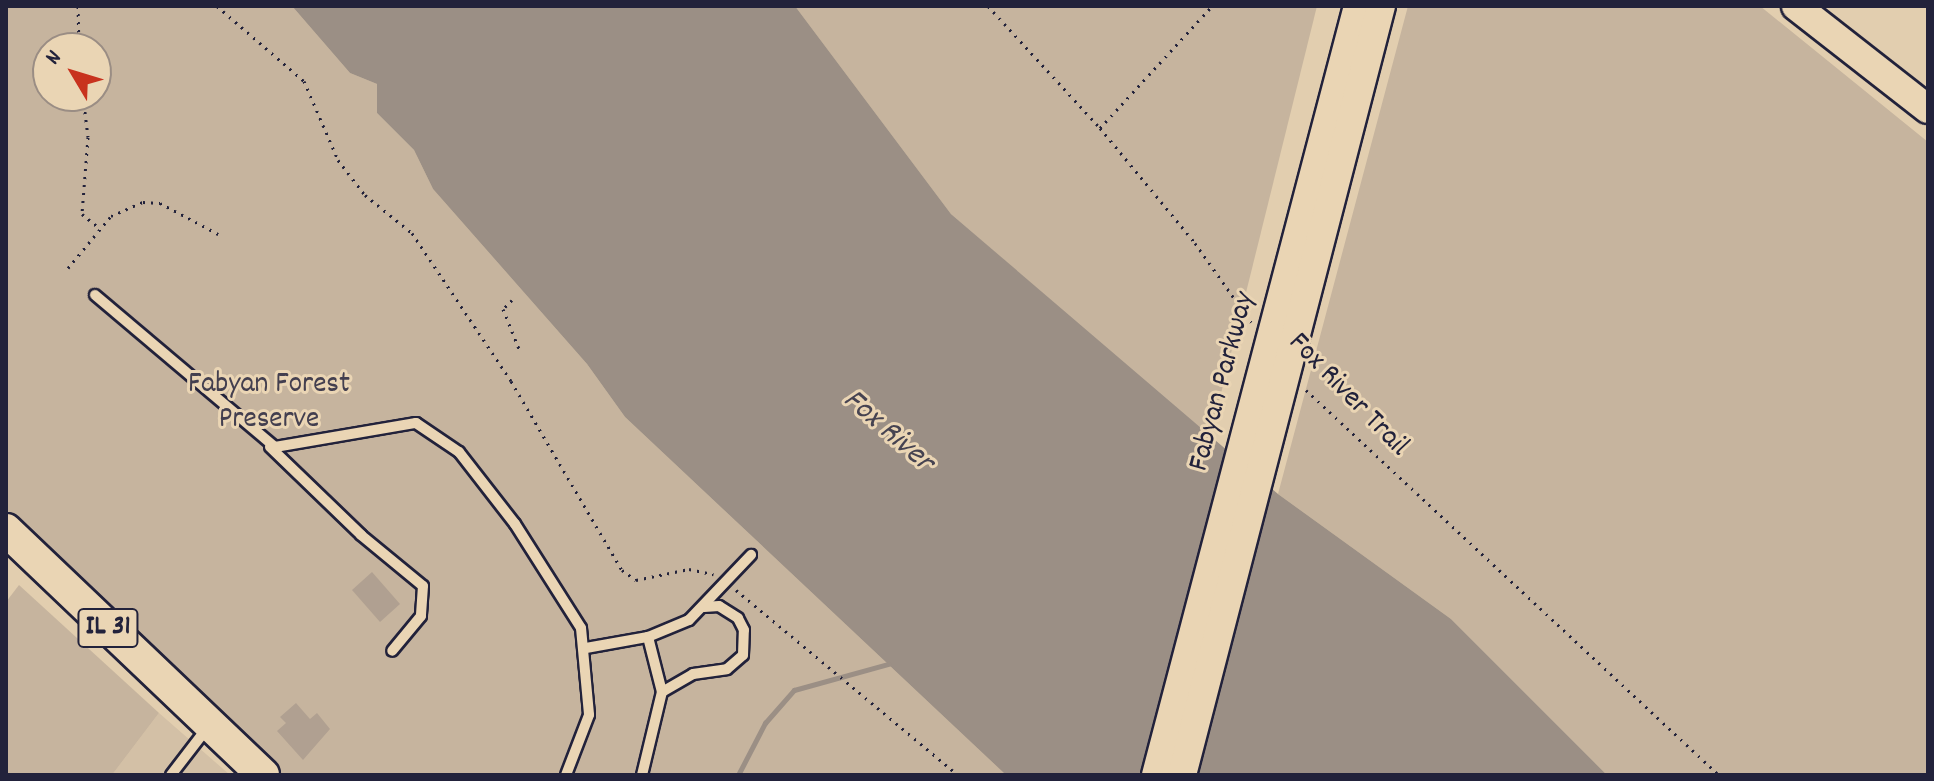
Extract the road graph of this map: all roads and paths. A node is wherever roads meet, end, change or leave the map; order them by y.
1 (78, 6) edge
2 (217, 6) edge
3 (988, 6) edge
4 (1212, 6) edge
5 (1358, 6) edge
6 (1381, 6) edge
7 (1796, 6) edge
8 (79, 32) edge
9 (1928, 109) edge
10 (85, 112) edge
11 (1100, 128) junction
12 (98, 227) junction
13 (218, 234) dead end
14 (68, 268) dead end
15 (95, 295) dead end
16 (512, 300) dead end
17 (1258, 331) dead end
18 (520, 351) dead end
19 (1305, 389) dead end
20 (263, 440) junction
21 (6, 530) edge
22 (751, 555) dead end
23 (726, 584) junction
24 (704, 607) junction
25 (648, 637) junction
26 (586, 648) junction
27 (392, 651) dead end
28 (662, 692) junction
29 (210, 726) junction
30 (171, 775) edge
31 (263, 775) edge
32 (566, 775) edge
33 (642, 775) edge
34 (958, 775) edge
35 (1156, 775) edge
36 (1182, 775) edge
37 (1719, 775) edge

1 - 8 path
2 - 23 path
3 - 11 path, Fox River Trail
4 - 11 path
5 - 35 main road, Fabyan Parkway, bridge
6 - 36 main road, Fabyan Parkway, bridge
7 - 9 main road
10 - 12 path
11 - 17 path, Fox River Trail
12 - 13 path
12 - 14 path
15 - 20 lane
16 - 18 path
19 - 37 path, Fox River Trail
20 - 26 lane
20 - 27 lane
21 - 29 main road, IL 31
22 - 23 lane
23 - 24 lane
23 - 34 path
24 - 25 lane
24 - 28 lane
25 - 26 lane
25 - 28 lane
26 - 32 lane
28 - 33 lane
29 - 30 lane
29 - 31 main road, IL 31

